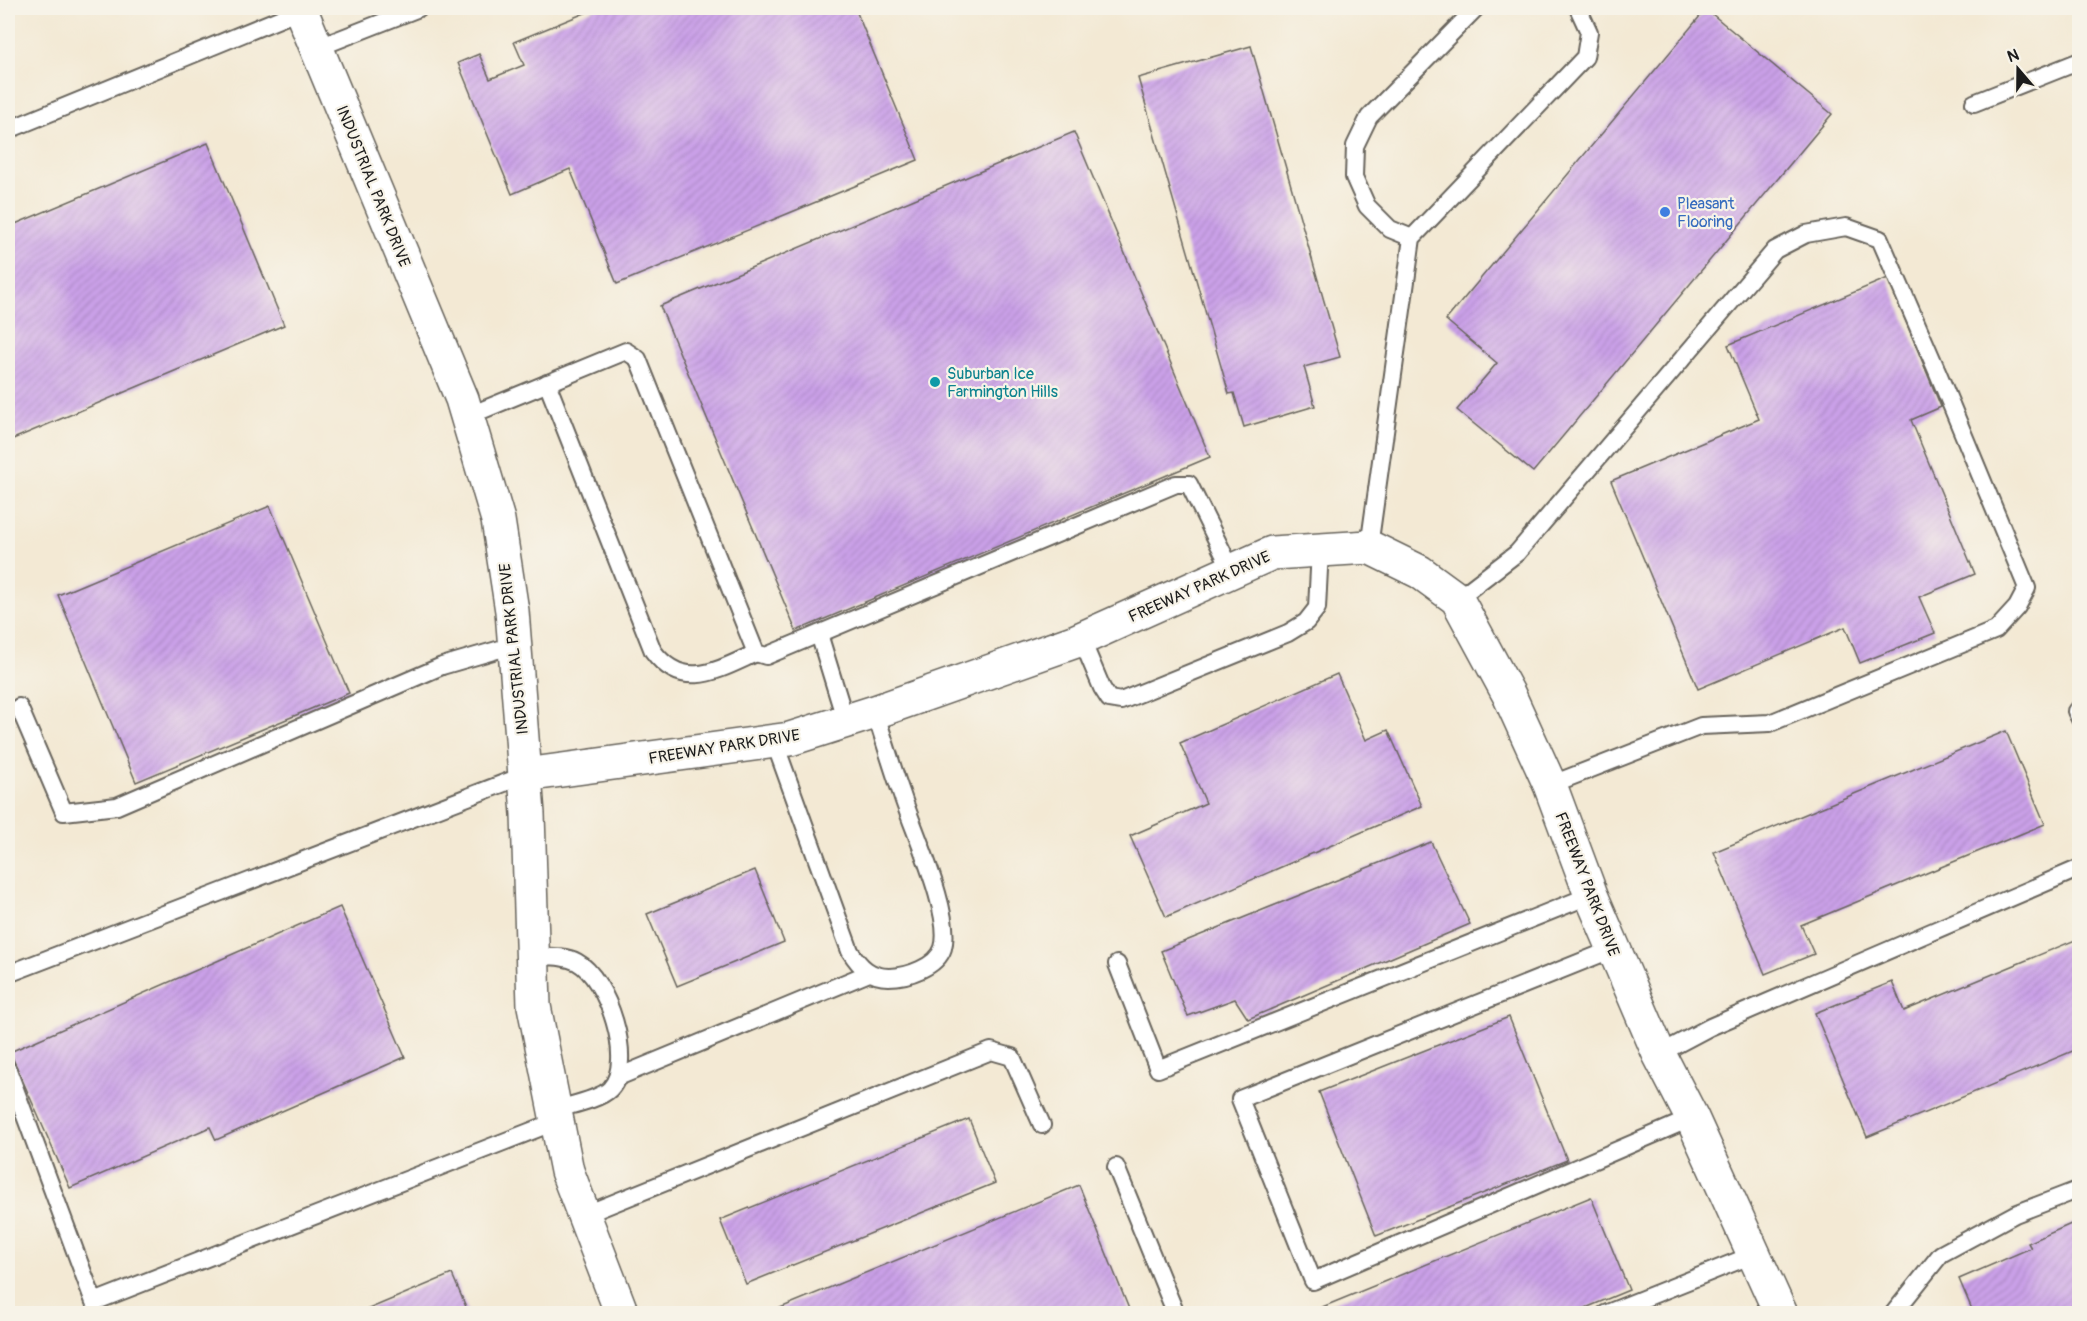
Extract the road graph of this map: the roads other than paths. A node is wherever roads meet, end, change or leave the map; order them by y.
1 (418, 8) edge
2 (1476, 8) edge
3 (1578, 8) edge
4 (301, 9) edge
5 (317, 48) junction
6 (2079, 61) edge
7 (1974, 103) dead end
8 (8, 130) edge
9 (1412, 237) junction
10 (548, 383) junction
11 (468, 416) junction
12 (1369, 547) junction
13 (1320, 550) junction
14 (1232, 571) junction
15 (1457, 599) junction
16 (819, 634) junction
17 (1081, 638) junction
18 (514, 645) junction
19 (756, 653) junction
20 (19, 707) dead end
21 (861, 717) junction
22 (774, 741) junction
23 (525, 775) junction
24 (1550, 785) junction
25 (2079, 868) edge
26 (1591, 895) junction
27 (1613, 949) junction
28 (532, 956) junction
29 (1117, 964) dead end
30 (869, 973) junction
31 (8, 974) edge
32 (1659, 1054) junction
33 (8, 1070) edge
34 (618, 1077) junction
35 (556, 1116) junction
36 (1692, 1118) junction
37 (1042, 1125) dead end
38 (1116, 1167) dead end
39 (2079, 1189) edge
40 (584, 1215) junction
41 (1755, 1254) junction
42 (618, 1312) edge
43 (1176, 1314) edge
44 (1605, 1314) edge
45 (1781, 1314) edge
46 (1893, 1314) edge

1 - 5 lane
2 - 9 lane
3 - 9 lane
4 - 5 street, INDUSTRIAL PARK DRIVE
4 - 8 lane
5 - 11 street, INDUSTRIAL PARK DRIVE
6 - 7 lane
9 - 12 lane
10 - 11 lane
10 - 19 lane
10 - 19 lane
11 - 18 street, INDUSTRIAL PARK DRIVE
12 - 13 street, FREEWAY PARK DRIVE
12 - 15 street, FREEWAY PARK DRIVE
13 - 14 street, FREEWAY PARK DRIVE
13 - 17 lane
14 - 16 lane
14 - 17 street, FREEWAY PARK DRIVE
15 - 24 street, FREEWAY PARK DRIVE
15 - 24 lane
16 - 19 lane
16 - 21 lane
17 - 21 street, FREEWAY PARK DRIVE
18 - 20 lane
18 - 23 street, INDUSTRIAL PARK DRIVE
21 - 22 street, FREEWAY PARK DRIVE
21 - 30 lane
22 - 23 street, FREEWAY PARK DRIVE
22 - 30 lane
23 - 28 street, INDUSTRIAL PARK DRIVE
23 - 31 lane
24 - 26 street, FREEWAY PARK DRIVE
25 - 32 lane
26 - 27 street, FREEWAY PARK DRIVE
26 - 29 lane
27 - 32 street, FREEWAY PARK DRIVE
27 - 36 lane
28 - 34 lane
28 - 35 street, INDUSTRIAL PARK DRIVE
30 - 34 lane
32 - 36 street, FREEWAY PARK DRIVE
33 - 35 lane
34 - 35 lane
35 - 40 street, INDUSTRIAL PARK DRIVE
36 - 41 street, FREEWAY PARK DRIVE
37 - 40 lane
38 - 43 lane
39 - 46 lane
40 - 42 street, INDUSTRIAL PARK DRIVE
41 - 44 lane
41 - 45 street, FREEWAY PARK DRIVE

